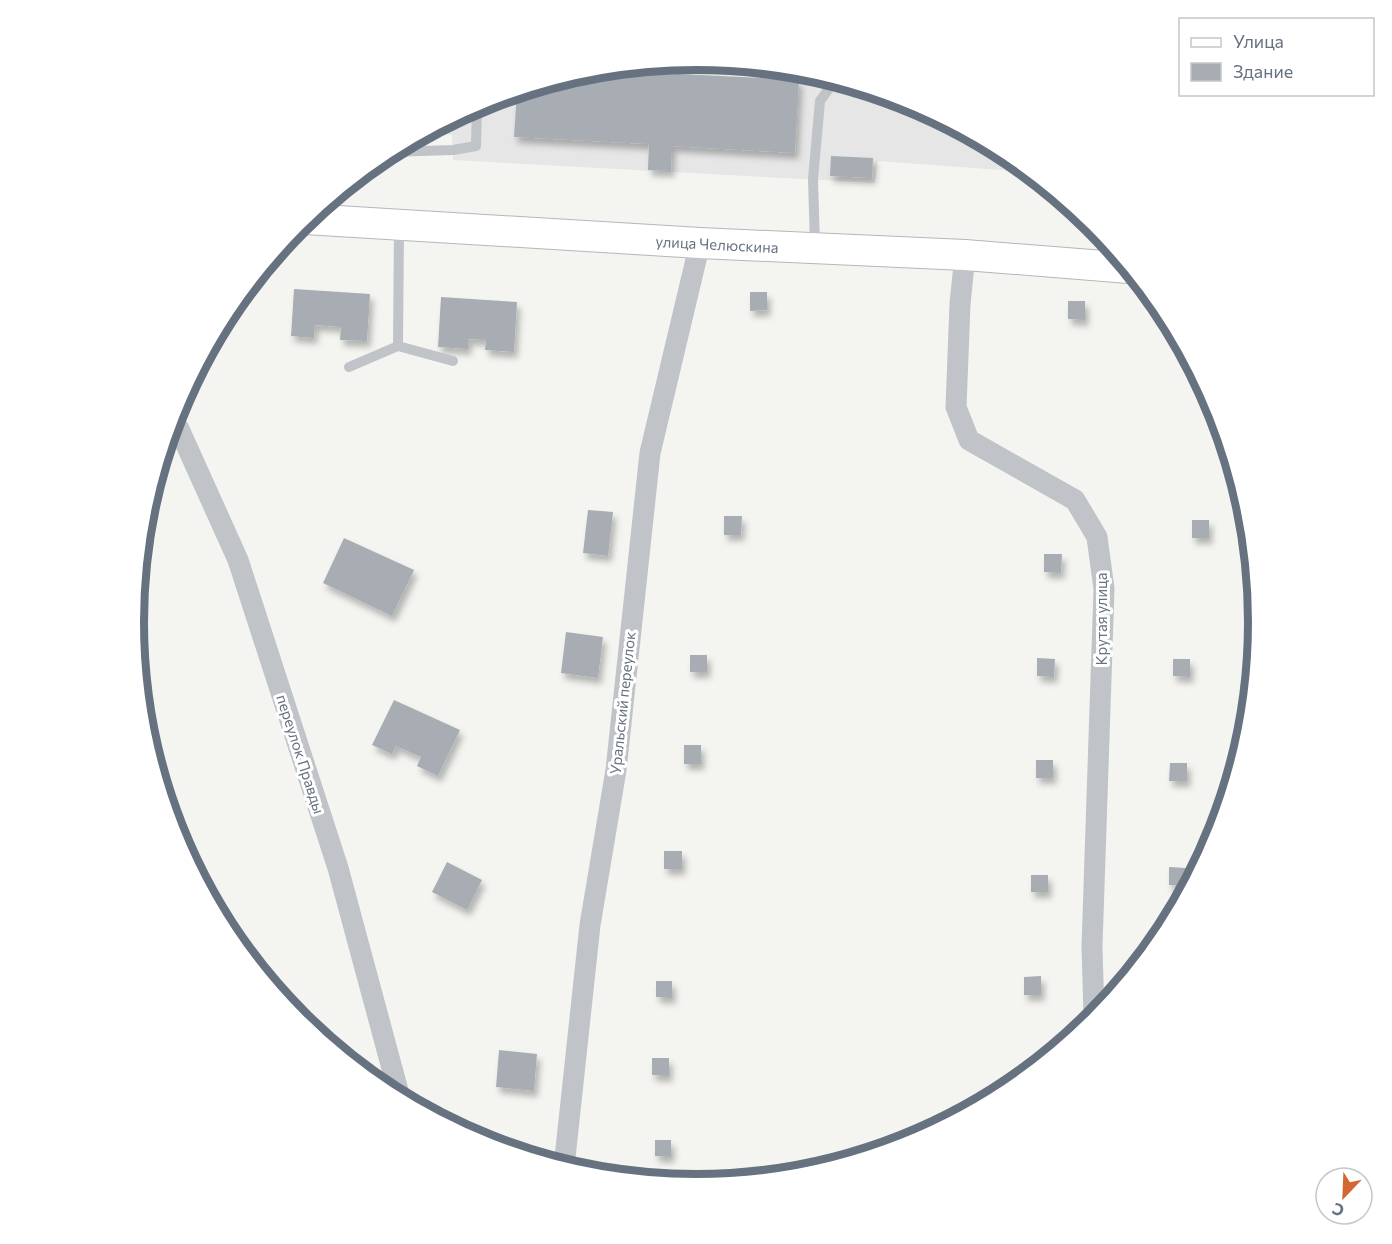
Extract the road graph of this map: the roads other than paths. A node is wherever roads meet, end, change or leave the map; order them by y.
1 (830, 87) edge
2 (477, 116) edge
3 (408, 151) edge
4 (319, 220) edge
5 (399, 225) junction
6 (700, 243) junction
7 (815, 248) junction
8 (965, 255) junction
9 (1119, 267) edge
10 (398, 346) junction
11 (453, 361) dead end
12 (349, 367) dead end
13 (179, 430) edge
14 (1094, 1004) edge
15 (397, 1085) edge
16 (565, 1158) edge

1 - 7 lane
2 - 3 lane
4 - 5 main road, улица Челюскина
5 - 6 main road, улица Челюскина
5 - 10 lane
6 - 7 main road, улица Челюскина
6 - 16 street, Уральский переулок
7 - 8 main road, улица Челюскина
8 - 9 main road, улица Челюскина
8 - 14 street, Крутая улица
10 - 11 lane
10 - 12 lane
13 - 15 street, переулок Правды

